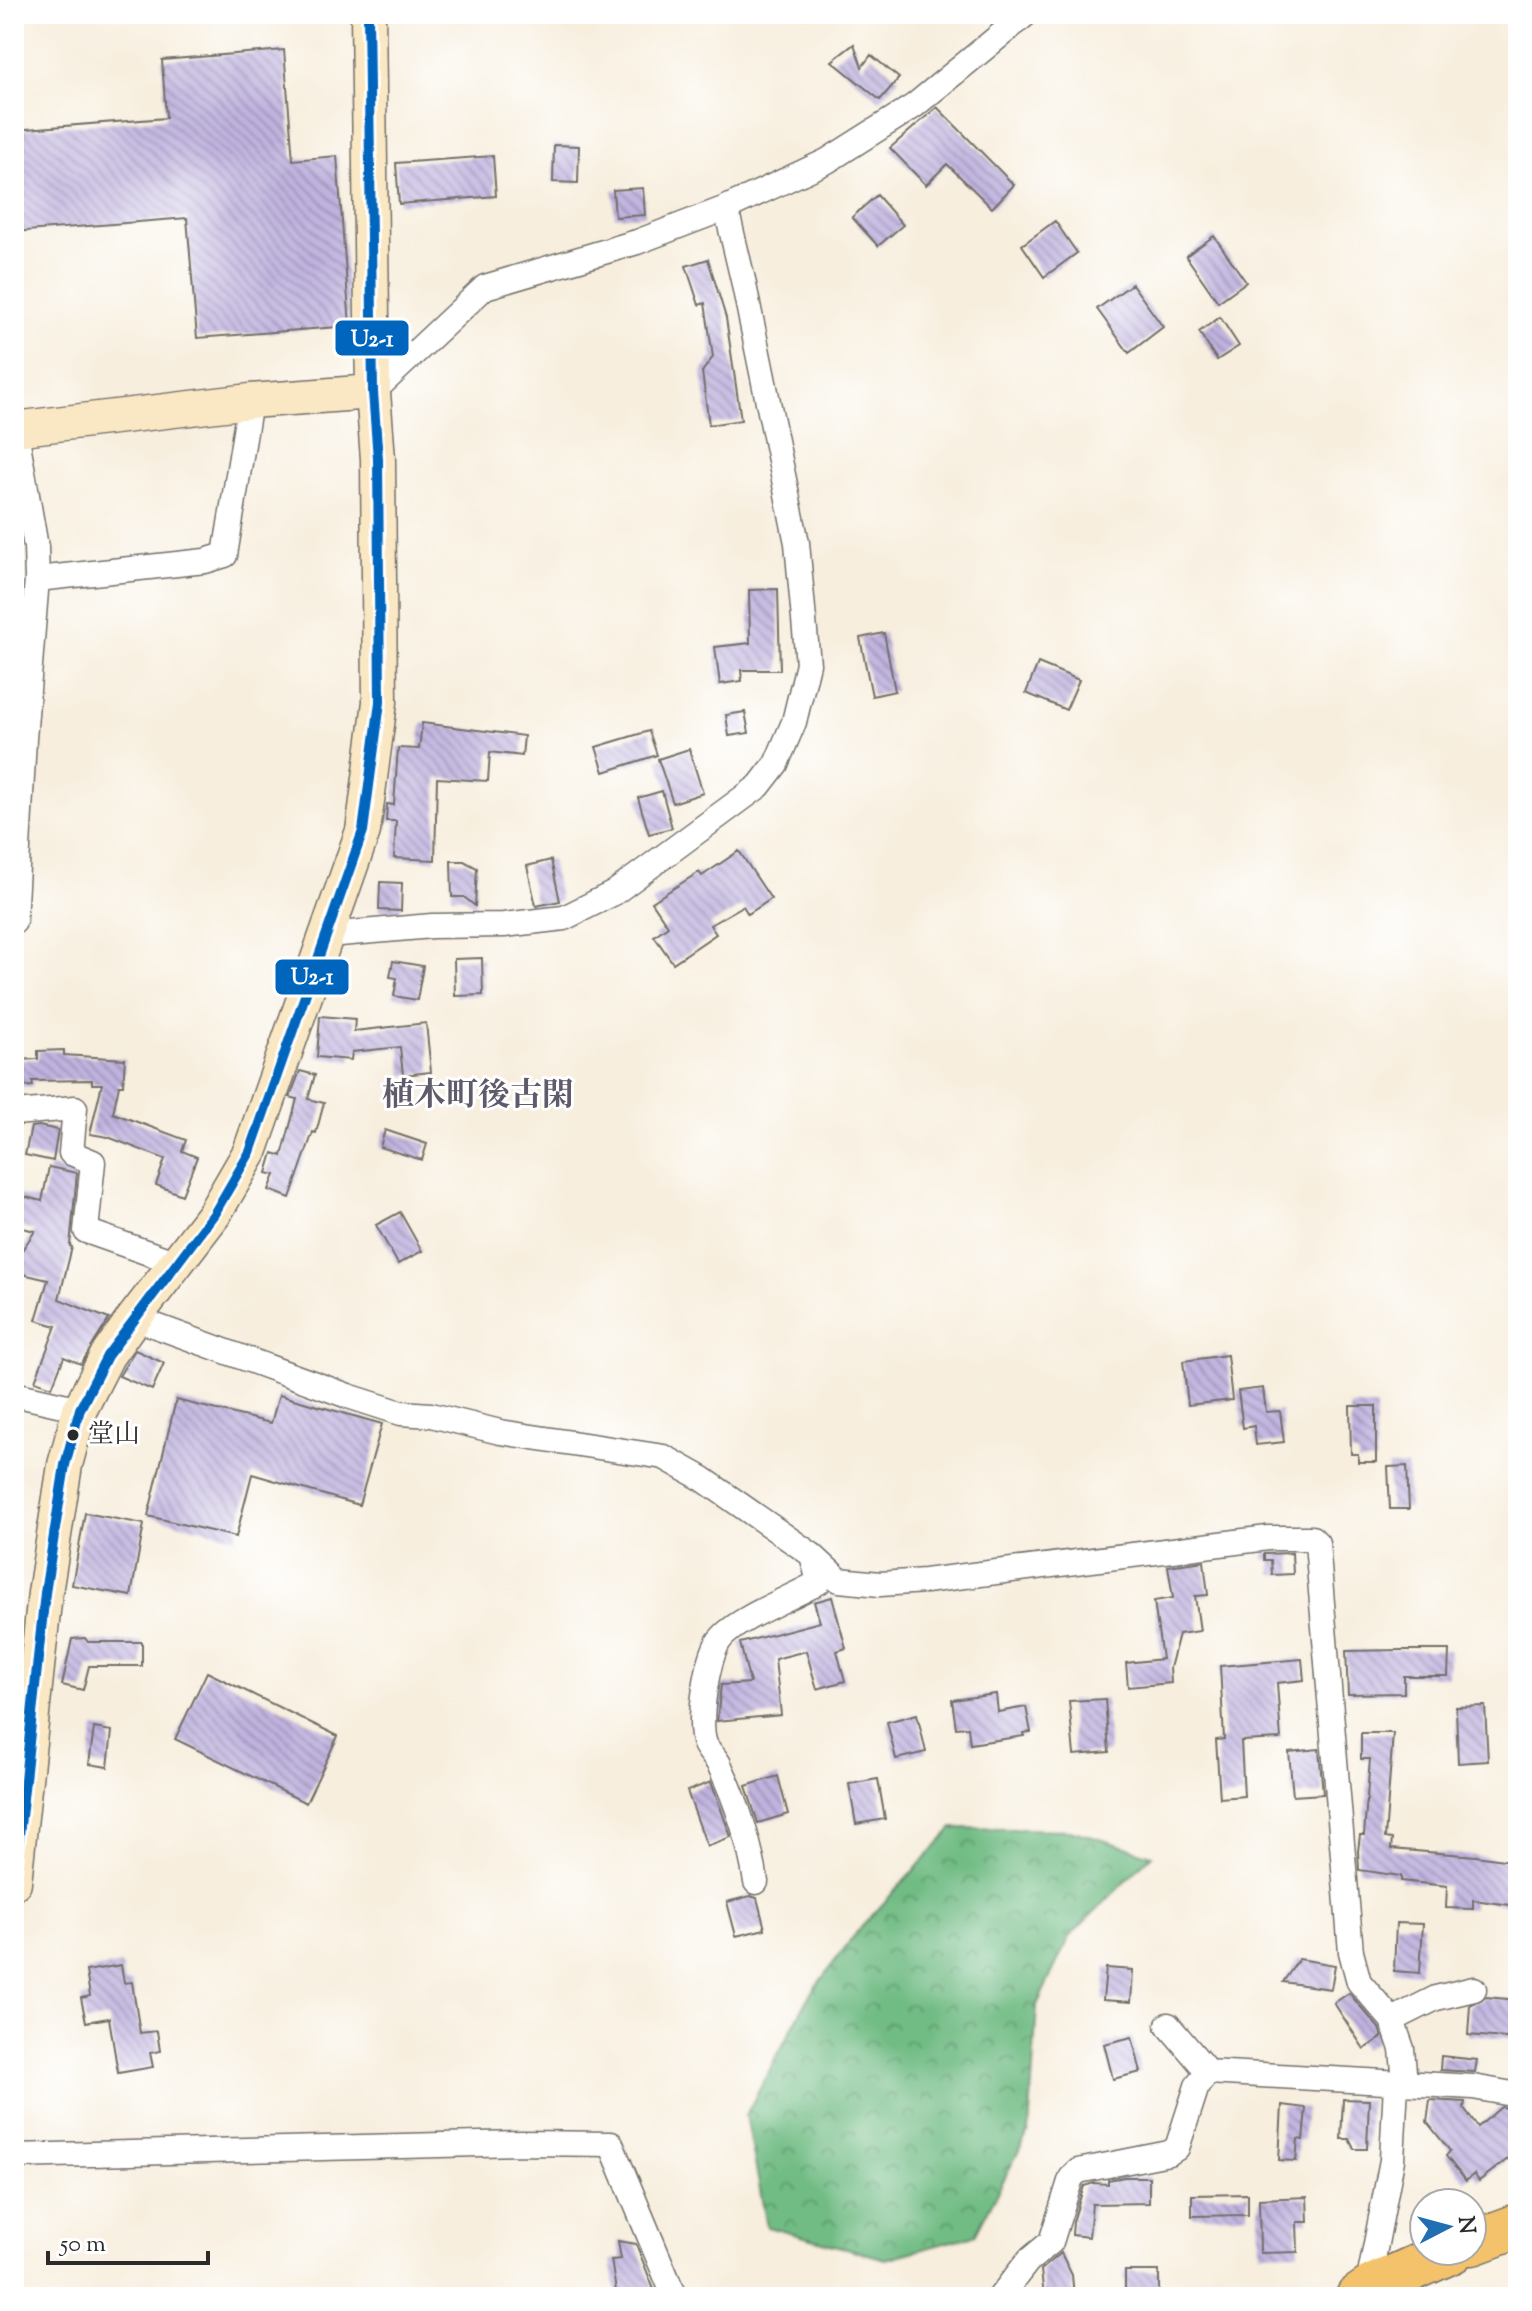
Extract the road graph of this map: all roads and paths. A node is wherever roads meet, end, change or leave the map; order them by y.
1 (368, 14) edge
2 (1026, 14) edge
3 (726, 208) junction
4 (373, 392) junction
5 (250, 401) junction
6 (15, 426) edge
7 (37, 579) junction
8 (14, 922) edge
9 (328, 935) junction
10 (14, 1113) edge
11 (177, 1263) junction
12 (134, 1318) junction
13 (14, 1394) edge
14 (80, 1409) junction
15 (812, 1555) junction
16 (14, 1882) edge
17 (756, 1882) dead end
18 (1474, 1989) dead end
19 (1392, 2020) junction
20 (1168, 2025) dead end
21 (1208, 2072) junction
22 (1400, 2084) junction
23 (1518, 2095) edge
24 (14, 2156) edge
25 (1518, 2226) edge
26 (1488, 2237) edge
27 (1418, 2267) edge
28 (1366, 2292) edge
29 (676, 2297) edge
30 (1000, 2297) edge

1 - 4 street
2 - 3 street
3 - 4 street
3 - 9 street
4 - 5 street
4 - 9 street
5 - 6 street
5 - 7 street
6 - 7 street
7 - 8 street
9 - 11 street
10 - 11 street
11 - 12 street
12 - 14 street
12 - 15 street
13 - 14 street
14 - 16 street
15 - 17 street
15 - 19 street
18 - 19 street
19 - 22 street
20 - 21 street
21 - 22 street
21 - 30 street
22 - 23 street
22 - 28 street
24 - 29 street
25 - 26 highway
27 - 28 highway

